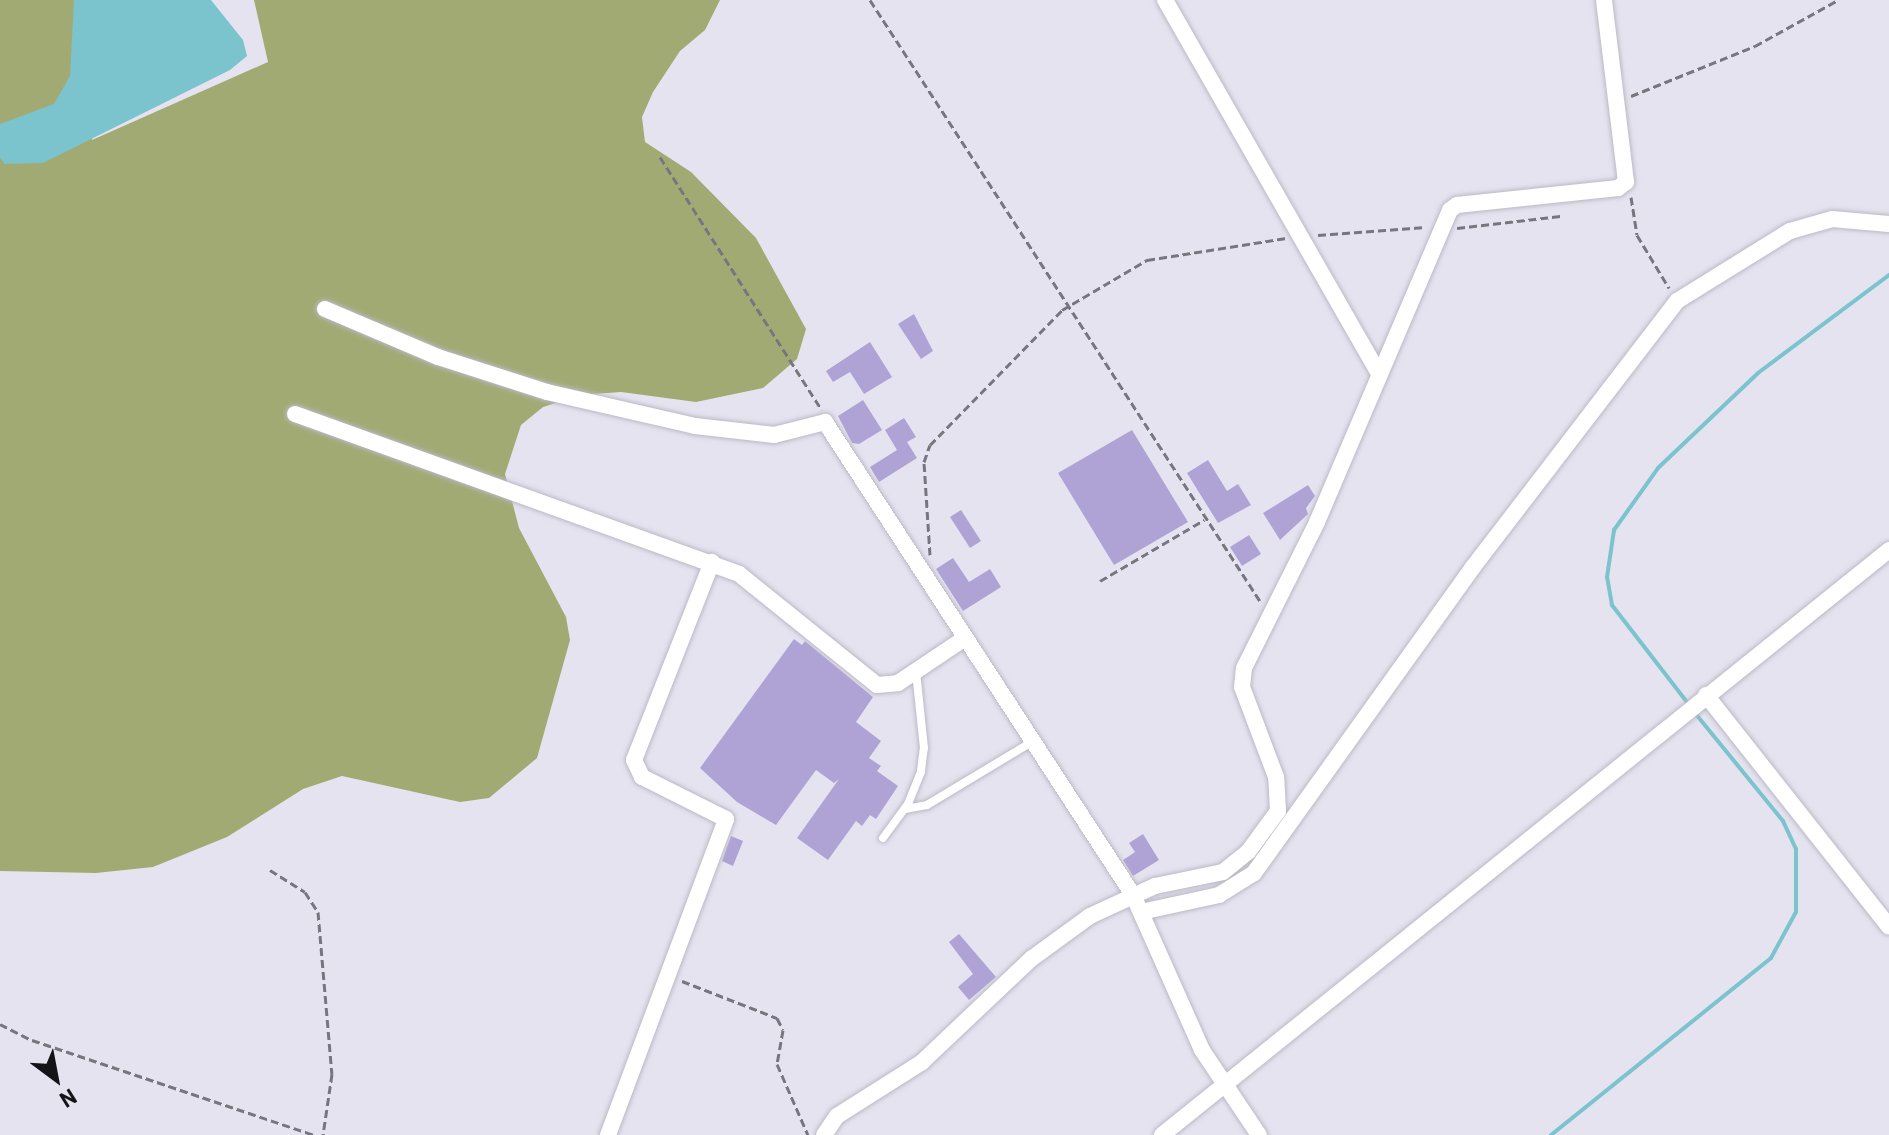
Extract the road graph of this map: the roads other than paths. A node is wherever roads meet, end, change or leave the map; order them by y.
1 (1165, 0) edge
2 (1604, 0) edge
3 (1889, 224) edge
4 (325, 309) dead end
5 (1379, 374) junction
6 (295, 414) dead end
7 (1889, 550) edge
8 (712, 562) junction
9 (965, 638) junction
10 (915, 671) junction
11 (1706, 695) junction
12 (1032, 742) junction
13 (905, 809) junction
14 (883, 838) dead end
15 (1133, 895) junction
16 (1141, 912) junction
17 (1889, 927) edge
18 (1223, 1087) junction
19 (608, 1135) edge
20 (824, 1135) edge
21 (1162, 1135) edge
22 (1259, 1135) edge

1 - 5 street
2 - 5 street
3 - 16 street
4 - 9 street
5 - 15 street
6 - 8 street
7 - 11 street
8 - 10 street
8 - 19 street
9 - 10 street
9 - 12 street
10 - 13 lane
11 - 17 street
11 - 18 street
12 - 13 lane
12 - 15 street
13 - 14 lane
15 - 16 street
15 - 20 street
16 - 18 street
18 - 21 street
18 - 22 street

